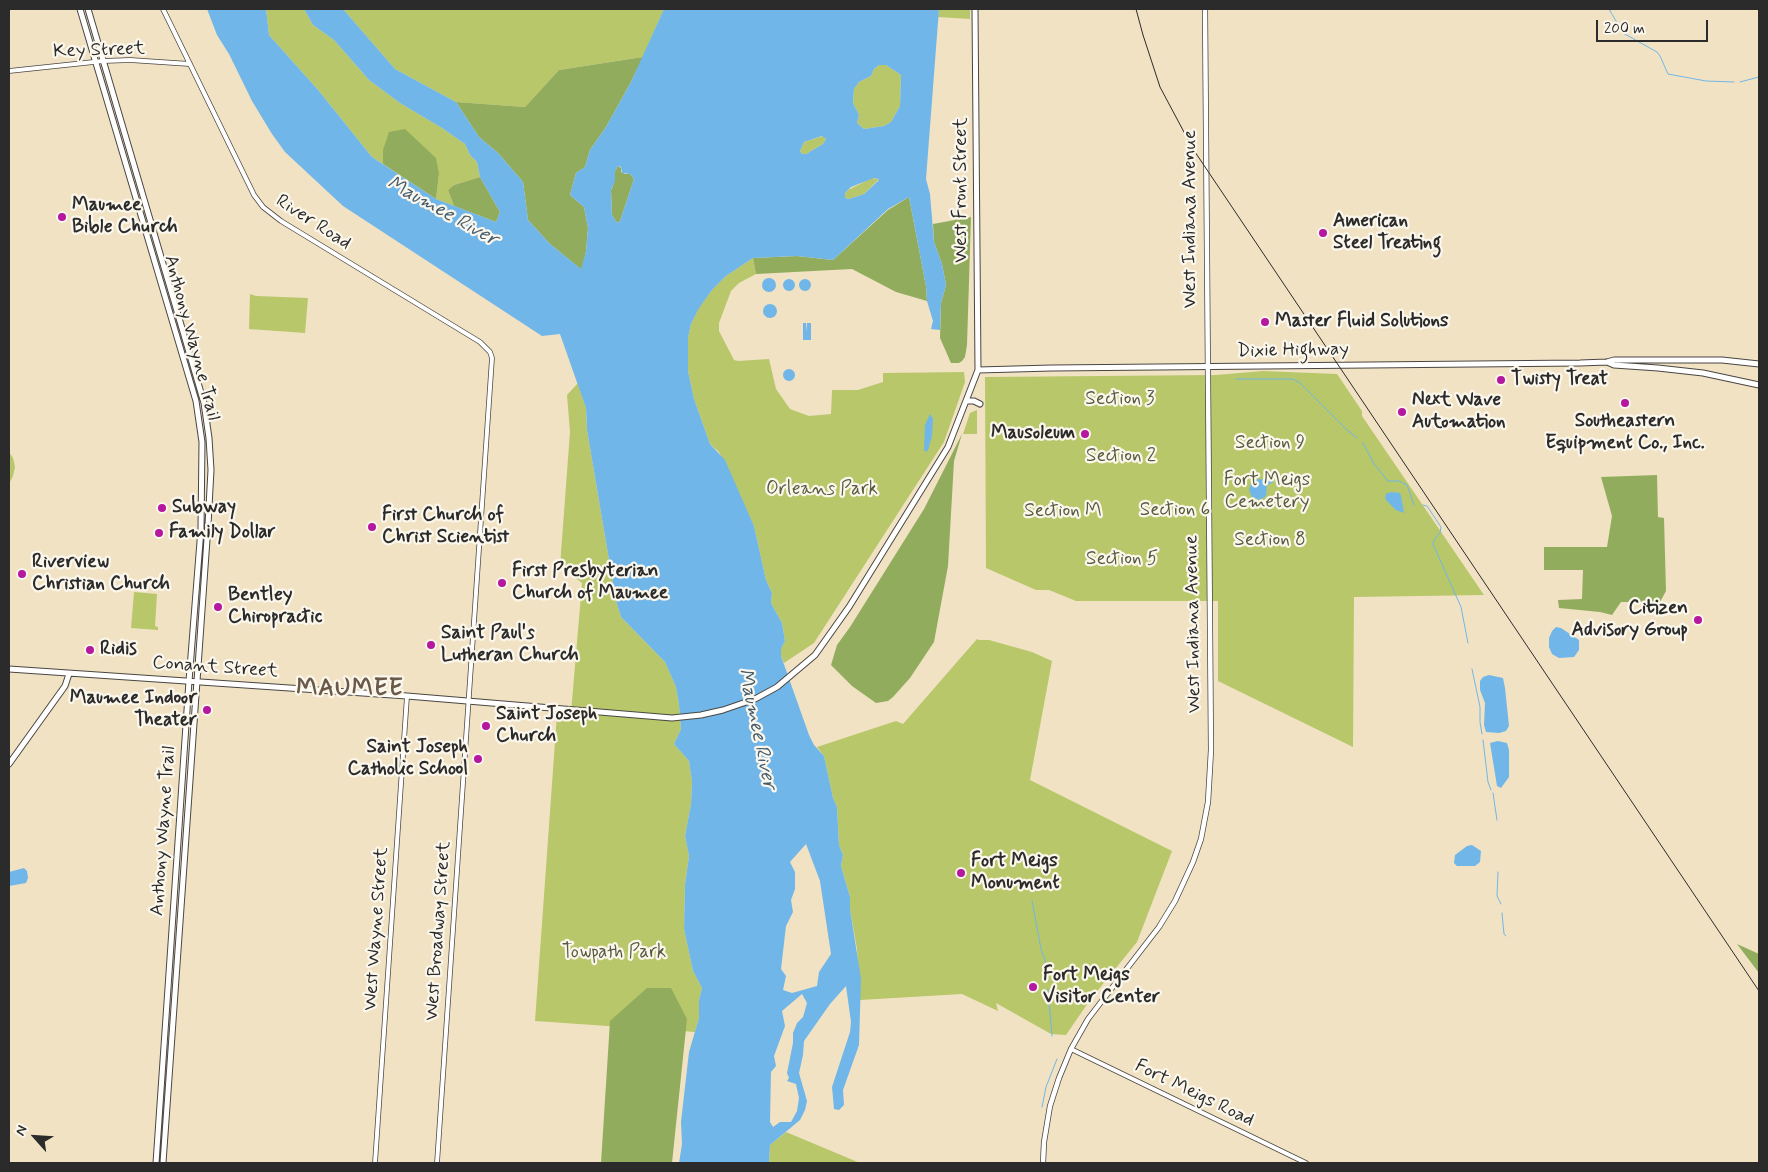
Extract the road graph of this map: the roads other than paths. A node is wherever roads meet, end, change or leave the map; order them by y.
1 (80, 9) edge
2 (88, 9) edge
3 (162, 9) edge
4 (975, 9) edge
5 (1205, 9) edge
6 (95, 61) junction
7 (103, 61) junction
8 (190, 64) junction
9 (9, 71) edge
10 (487, 348) joint
11 (1608, 362) junction
12 (1759, 364) edge
13 (1207, 367) junction
14 (978, 370) junction
15 (1759, 385) edge
16 (966, 402) junction
17 (980, 404) dead end
18 (9, 669) edge
19 (69, 674) junction
20 (189, 681) junction
21 (196, 682) junction
22 (407, 696) junction
23 (469, 701) junction
24 (9, 764) edge
25 (1071, 1049) junction
26 (156, 1163) edge
27 (163, 1163) edge
28 (375, 1163) edge
29 (437, 1163) edge
30 (1043, 1163) edge
31 (1306, 1163) edge

1 - 6 main road, Anthony Wayne Trail
2 - 7 main road, Anthony Wayne Trail
3 - 8 street, River Road
4 - 14 main road, West Front Street
5 - 13 main road, West Indiana Avenue
6 - 7 street, Key Street
6 - 9 street, Key Street
6 - 20 main road, Anthony Wayne Trail
7 - 8 street, Key Street
7 - 21 main road, Anthony Wayne Trail
8 - 10 street, River Road
10 - 23 street, West Broadway Street
11 - 12 main road, Dixie Highway
11 - 13 main road, Dixie Highway
11 - 15 main road, Dixie Highway
13 - 14 main road, Dixie Highway
13 - 25 main road, West Indiana Avenue
14 - 16 main road, Conant Street
16 - 17 main road
16 - 23 main road, Conant Street
18 - 19 main road, Conant Street
19 - 20 main road, Conant Street
19 - 24 main road
20 - 21 main road, Conant Street
20 - 26 main road, Anthony Wayne Trail
21 - 22 main road, Conant Street
21 - 27 main road, Anthony Wayne Trail
22 - 23 main road, Conant Street
22 - 28 street, West Wayne Street
23 - 29 street, West Broadway Street
25 - 30 main road, West Indiana Avenue
25 - 31 street, Fort Meigs Road

